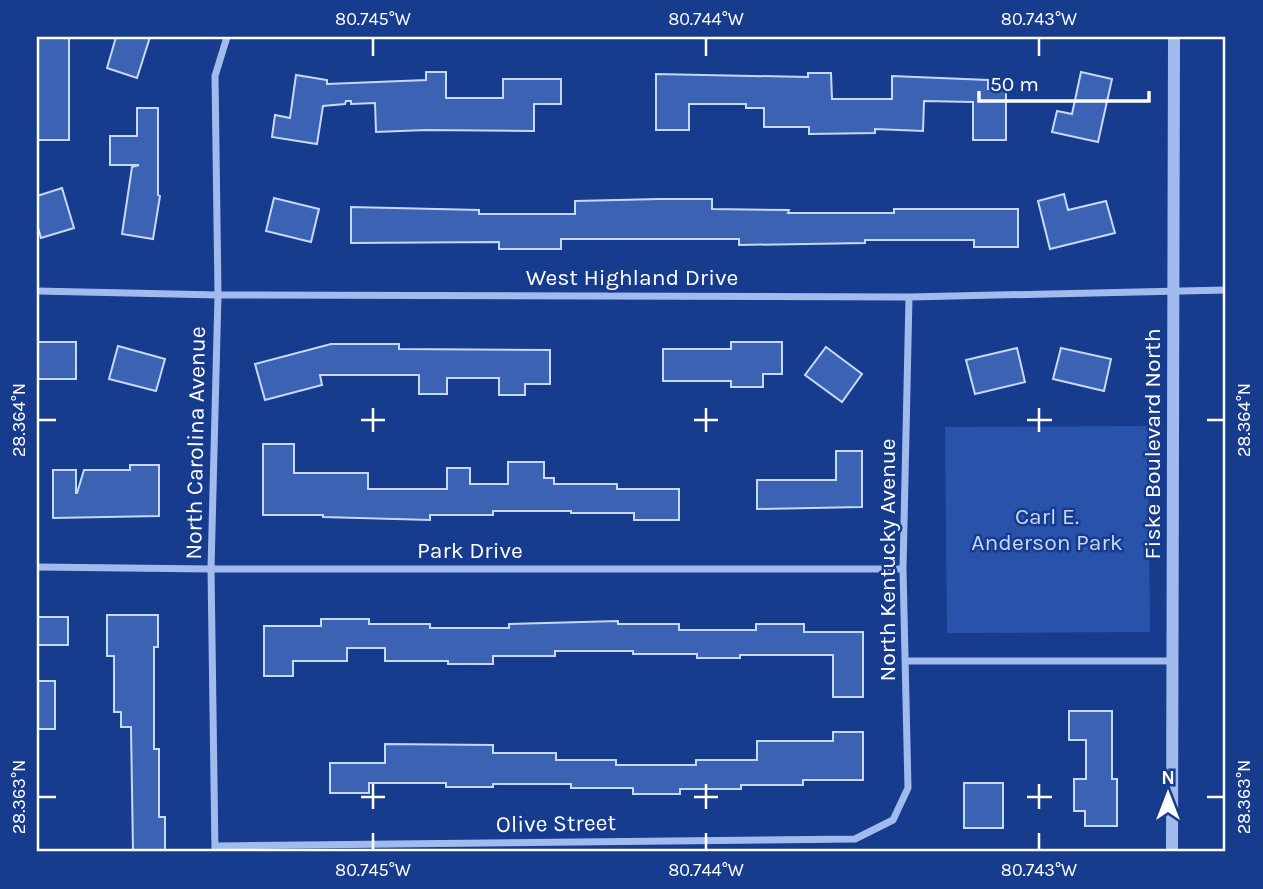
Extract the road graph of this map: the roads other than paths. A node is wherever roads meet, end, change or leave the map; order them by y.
1 (228, 37) edge
2 (1174, 37) edge
3 (1173, 289) junction
4 (1226, 290) edge
5 (37, 291) edge
6 (218, 295) junction
7 (909, 297) junction
8 (37, 567) edge
9 (211, 569) junction
10 (903, 569) junction
11 (906, 661) junction
12 (1173, 661) junction
13 (893, 820) joint
14 (215, 849) edge
15 (1172, 852) edge

1 - 6 street, North Carolina Avenue
2 - 3 street, Fiske Boulevard North
3 - 4 street, West Highland Drive
3 - 7 street, West Highland Drive
3 - 12 street, Fiske Boulevard North
5 - 6 street, West Highland Drive
6 - 7 street, West Highland Drive
6 - 9 street, North Carolina Avenue
7 - 10 street, North Kentucky Avenue
8 - 9 street, Park Drive
9 - 10 street, Park Drive
9 - 14 street, North Carolina Avenue
10 - 11 street, North Kentucky Avenue
11 - 12 street
11 - 13 street, North Kentucky Avenue
12 - 15 street, Fiske Boulevard North
13 - 14 street, Olive Street

